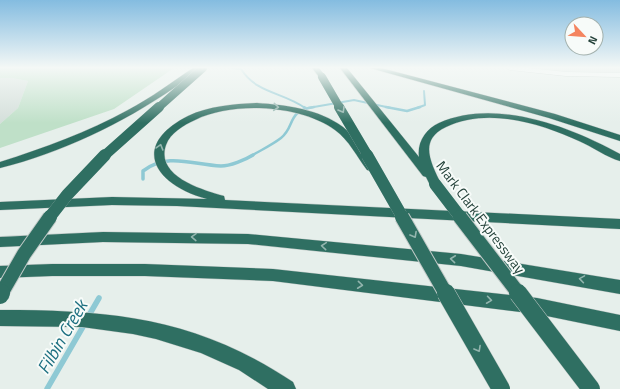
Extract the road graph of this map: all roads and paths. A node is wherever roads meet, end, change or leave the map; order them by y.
1 (171, 86) edge
2 (183, 86) edge
3 (326, 86) edge
4 (358, 86) edge
5 (441, 86) edge
6 (620, 138) edge
7 (620, 158) edge
8 (0, 165) edge
9 (435, 184) junction
10 (389, 191) junction
11 (0, 206) edge
12 (256, 206) junction
13 (620, 216) edge
14 (557, 221) junction
15 (620, 224) edge
16 (0, 242) edge
17 (0, 272) edge
18 (620, 287) edge
19 (0, 295) edge
20 (0, 318) edge
21 (620, 324) edge
22 (286, 389) edge
23 (501, 389) edge
24 (591, 389) edge

1 - 8 highway
2 - 19 highway, bridge
3 -> 10 highway, bridge
4 - 9 highway, Mark Clark Expressway
5 - 6 highway
7 - 9 highway
9 - 24 highway, Mark Clark Expressway, bridge
12 -> 10 highway, bridge
10 -> 23 highway, bridge
11 - 12 highway
12 - 14 highway
13 - 14 highway
14 - 15 highway
18 -> 16 highway
17 -> 21 highway
20 - 22 highway

